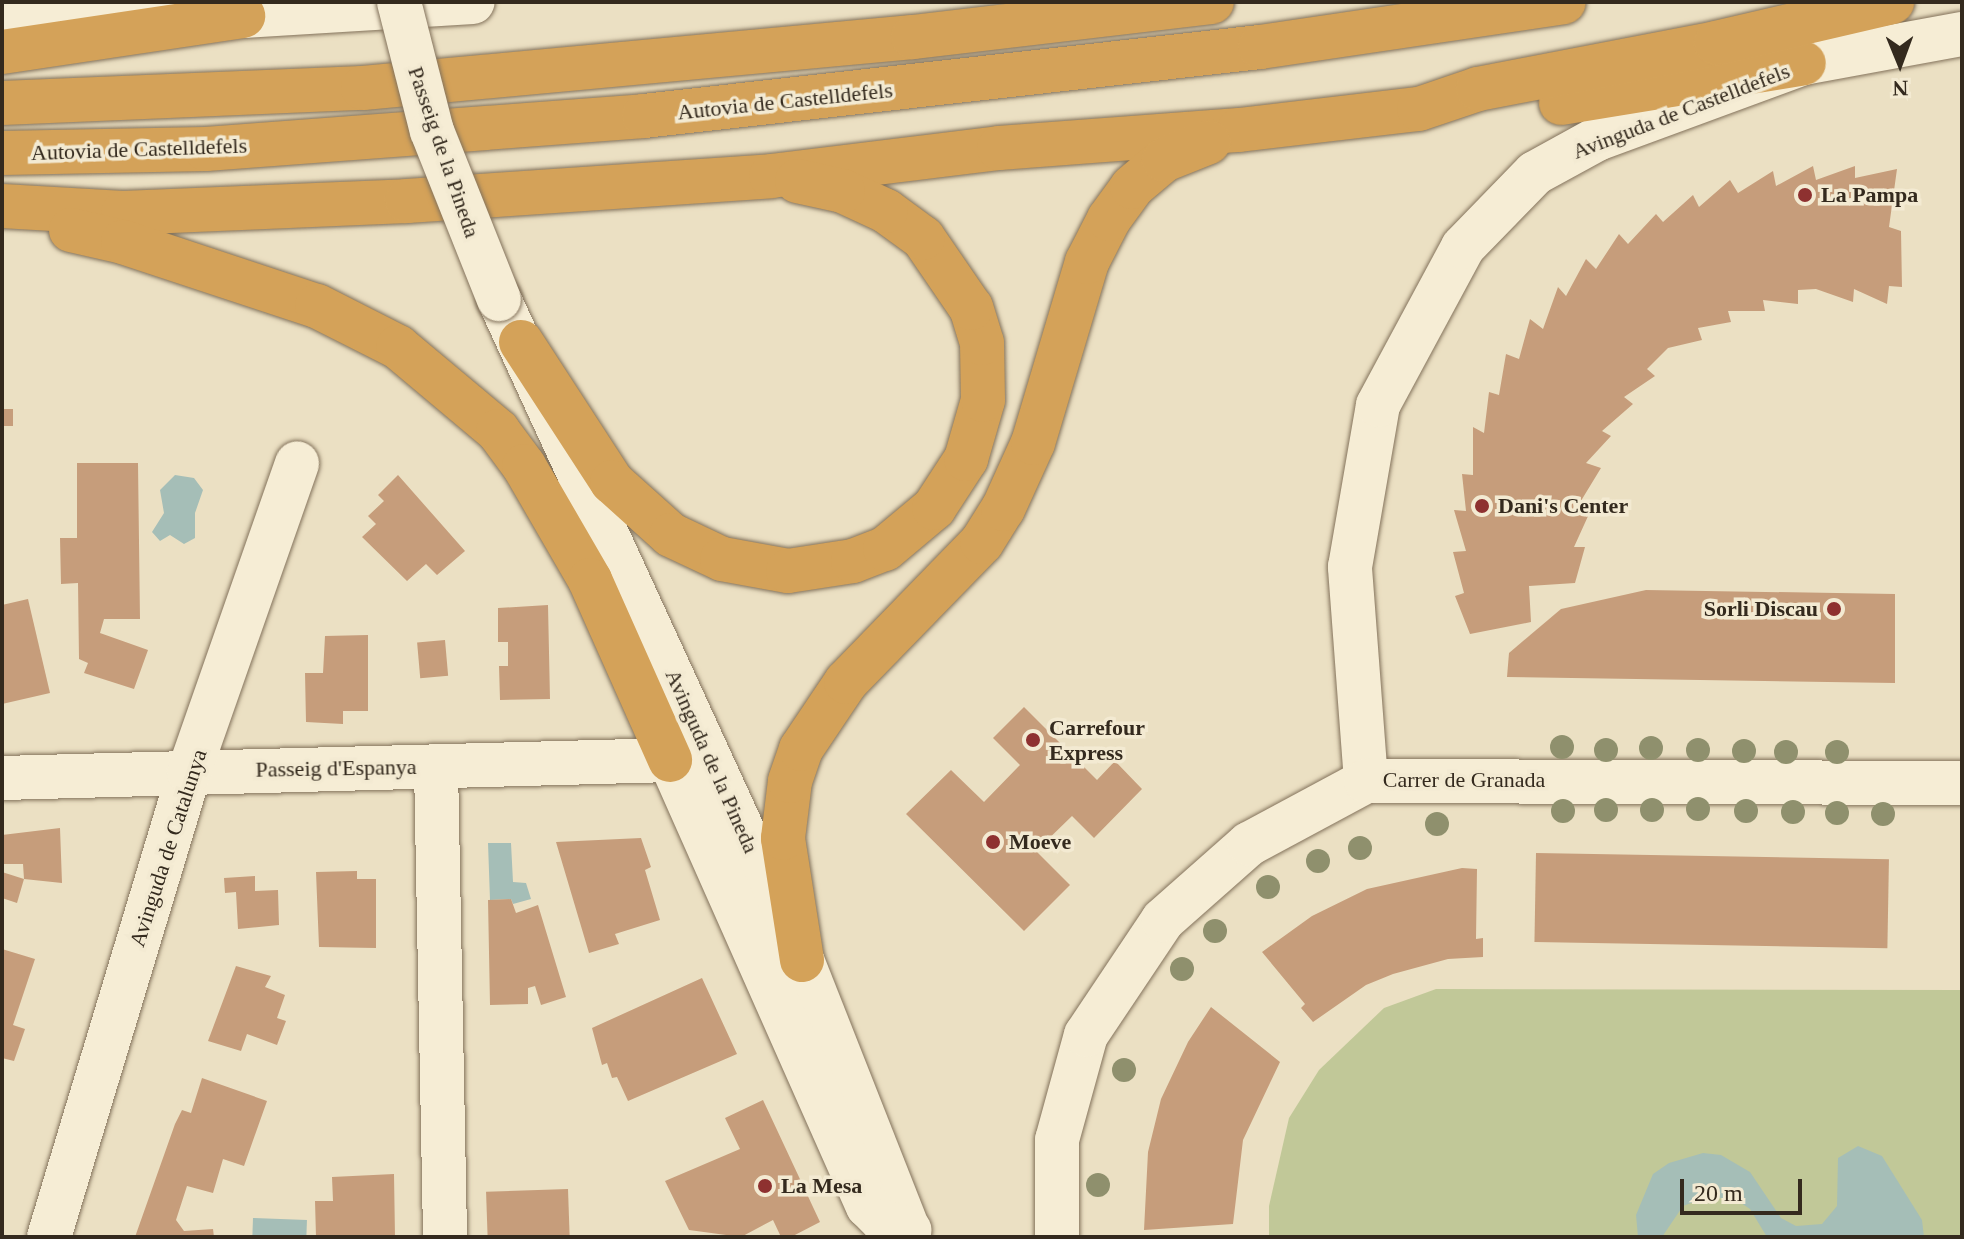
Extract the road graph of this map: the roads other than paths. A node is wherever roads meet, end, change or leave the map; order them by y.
1 (399, 2) edge
2 (473, 2) edge
3 (1060, 2) edge
4 (1212, 2) edge
5 (1564, 2) edge
6 (1892, 2) edge
7 (1168, 8) junction
8 (181, 9) edge
9 (2, 16) edge
10 (243, 16) junction
11 (1962, 34) edge
12 (2, 52) edge
13 (1804, 63) junction
14 (2, 103) edge
15 (1419, 109) junction
16 (1239, 130) junction
17 (2, 153) edge
18 (771, 176) junction
19 (2, 206) edge
20 (2, 214) edge
21 (499, 299) joint
22 (521, 342) junction
23 (297, 463) dead end
24 (670, 760) junction
25 (436, 766) junction
26 (189, 772) junction
27 (2, 778) edge
28 (1366, 781) junction
29 (1962, 783) edge
30 (802, 960) junction
31 (910, 1234) edge
32 (49, 1237) edge
33 (445, 1237) edge
34 (1057, 1237) edge

1 - 21 street, Passeig de la Pineda, bridge
2 - 10 street
3 - 7 highway
4 - 7 highway
5 - 17 highway, Autovia de Castelldefels
6 - 15 highway
7 - 14 highway
8 - 9 street
8 - 10 street
10 - 12 highway
11 - 13 street, Avinguda de Castelldefels
13 - 15 highway
13 - 28 street, Avinguda de Castelldefels
15 - 16 highway
16 - 18 highway
16 - 30 highway
18 - 19 highway
18 - 22 highway
20 - 24 highway
21 - 22 street, Avinguda de la Pineda
22 - 30 street, Avinguda de la Pineda
23 - 26 street, Avinguda de Catalunya
24 - 25 street, Passeig d'Espanya
24 - 31 street, Avinguda de la Pineda
25 - 26 street, Passeig d'Espanya
25 - 33 street
26 - 27 street, Passeig d'Espanya
26 - 32 street, Avinguda de Catalunya
28 - 29 street, Carrer de Granada
28 - 34 street, Carrer de Granada
30 - 31 street, Avinguda de la Pineda

